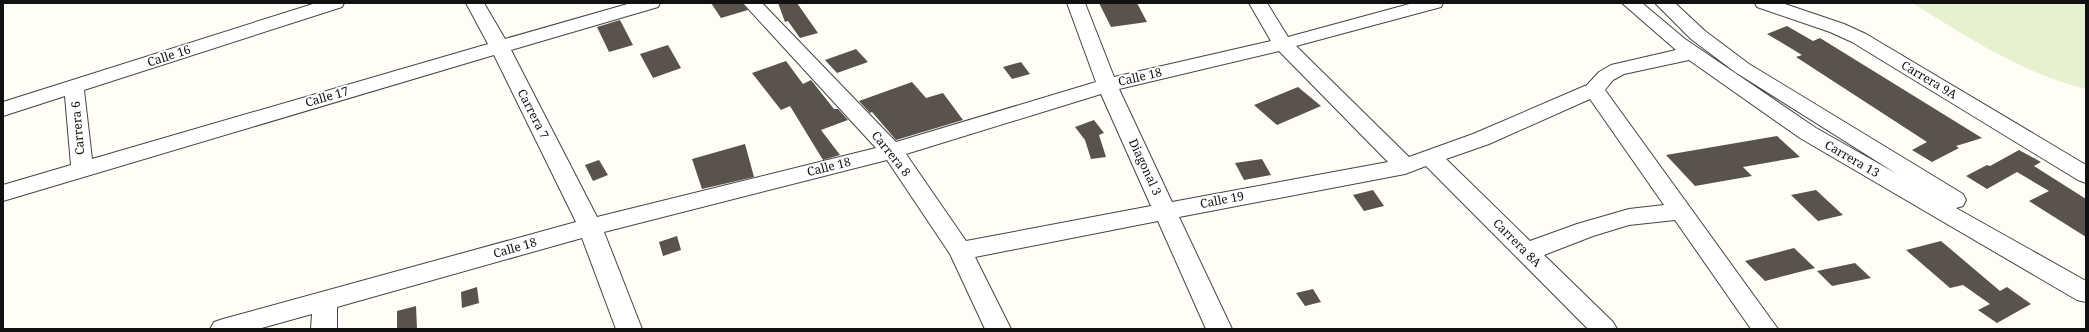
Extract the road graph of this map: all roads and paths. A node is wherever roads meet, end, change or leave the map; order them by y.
1 (335, 3) edge
2 (475, 3) edge
3 (652, 3) edge
4 (752, 3) edge
5 (1076, 3) edge
6 (1258, 3) edge
7 (1434, 3) edge
8 (1631, 3) edge
9 (1664, 3) edge
10 (1764, 3) edge
11 (1283, 44) junction
12 (499, 46) junction
13 (1692, 53) junction
14 (1107, 85) junction
15 (74, 87) junction
16 (1594, 90) junction
17 (3, 108) edge
18 (892, 152) junction
19 (1431, 158) junction
20 (1405, 166) junction
21 (82, 169) junction
22 (2086, 175) edge
23 (3, 193) edge
24 (1166, 210) junction
25 (1680, 210) junction
26 (590, 227) junction
27 (960, 251) junction
28 (1526, 252) junction
29 (2086, 276) edge
30 (2086, 293) edge
31 (325, 300) junction
32 (223, 329) edge
33 (324, 329) edge
34 (629, 329) edge
35 (998, 329) edge
36 (1219, 329) edge
37 (1604, 329) edge
38 (1765, 329) edge

1 - 15 street, Calle 16
2 - 12 street, Carrera 7
3 - 12 street, Calle 17
4 - 18 street, Carrera 8
5 - 14 street, Diagonal 3
6 - 11 street
7 - 11 street, Calle 18
8 - 13 street, Carrera 13
9 - 29 street
10 - 22 street, Carrera 9A
11 - 14 street, Calle 18
11 - 20 street
12 - 21 street, Calle 17
12 - 26 street, Carrera 7
13 - 16 street
13 - 30 street, Carrera 13
14 - 18 street, Calle 18
14 - 24 street, Diagonal 3
15 - 17 street, Calle 16
15 - 21 street, Carrera 6
16 - 19 street, Calle 19
16 - 25 street
18 - 26 street, Calle 18
18 - 27 street, Carrera 8
19 - 20 street, Calle 19
19 - 28 street, Carrera 8A
20 - 24 street, Calle 19
21 - 23 street, Calle 17
24 - 27 street, Calle 19
24 - 36 street, Diagonal 3
25 - 28 street
25 - 38 street
26 - 31 street, Calle 18
26 - 34 street, Carrera 7
27 - 35 street, Carrera 8
28 - 37 street, Carrera 8A
31 - 32 street, Calle 18
31 - 33 street

